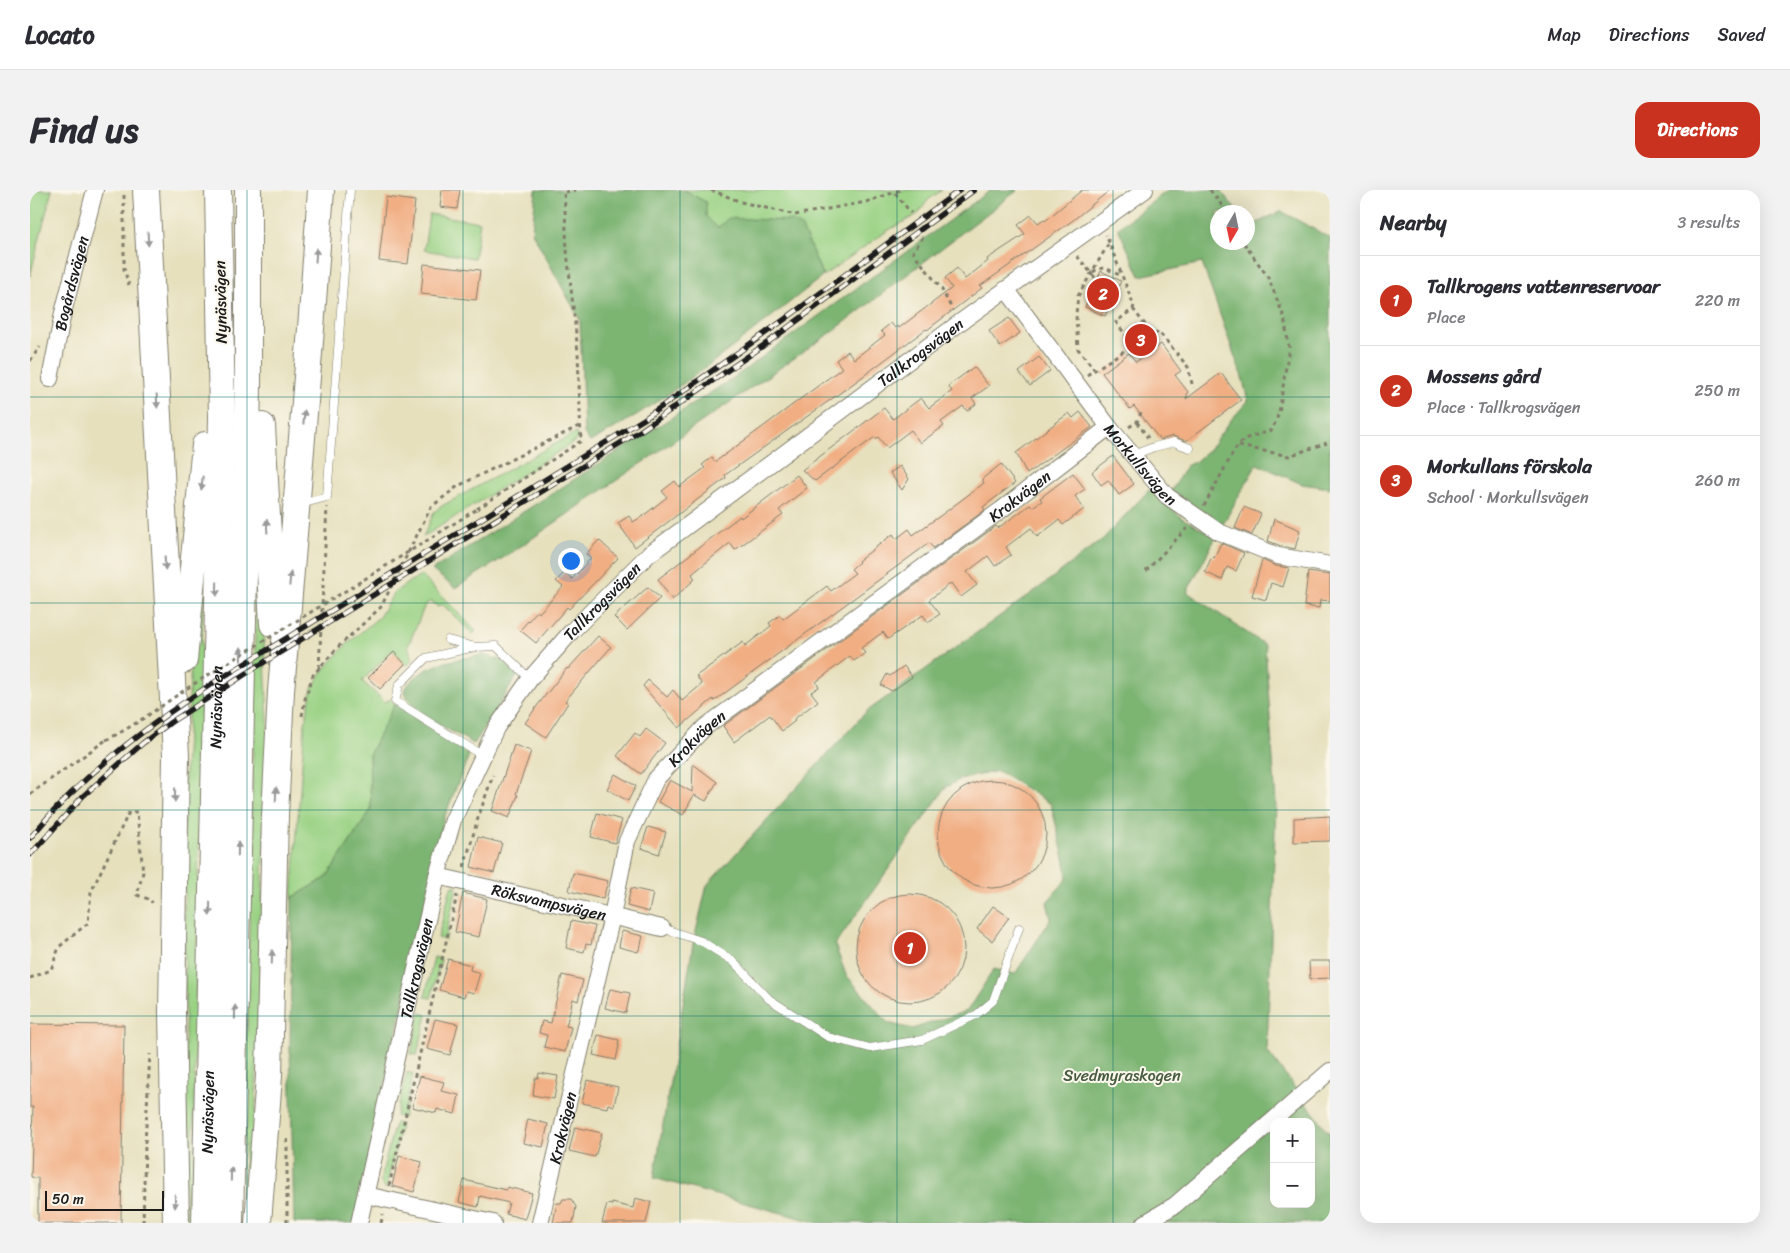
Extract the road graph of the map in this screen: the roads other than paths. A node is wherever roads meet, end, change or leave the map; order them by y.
1 (95, 190) edge
2 (218, 190) edge
3 (248, 190) edge
4 (321, 190) edge
5 (350, 190) edge
6 (1145, 190) edge
7 (135, 194) edge
8 (249, 235) junction
9 (1006, 289) junction
10 (50, 379) dead end
11 (1113, 432) junction
12 (1190, 448) dead end
13 (1132, 455) junction
14 (296, 505) junction
15 (1330, 565) edge
16 (448, 640) dead end
17 (475, 646) junction
18 (530, 679) junction
19 (279, 732) junction
20 (176, 756) junction
21 (483, 756) junction
22 (437, 876) junction
23 (612, 916) junction
24 (662, 928) joint
25 (1019, 928) dead end
26 (172, 1012) junction
27 (1330, 1071) edge
28 (269, 1076) junction
29 (366, 1195) junction
30 (158, 1223) edge
31 (176, 1223) edge
32 (205, 1223) edge
33 (230, 1223) edge
34 (258, 1223) edge
35 (274, 1223) edge
36 (359, 1223) edge
37 (493, 1223) edge
38 (540, 1223) edge
39 (1145, 1223) edge

1 - 10 street, Bogårdsvägen
2 -> 20 highway
2 -> 32 highway, Nynäsvägen
3 - 8 highway, Nynäsvägen
14 -> 4 highway
5 - 14 lane
6 - 9 street, Tallkrogsvägen
7 -> 20 highway
19 -> 8 highway
33 -> 8 highway, Nynäsvägen
9 - 11 street, Morkullsvägen
9 - 18 street, Tallkrogsvägen
11 - 13 street, Morkullsvägen
11 - 23 street, Krokvägen
12 - 13 lane
13 - 15 street, Morkullsvägen
19 -> 14 highway
16 - 17 lane
17 - 18 lane
17 - 21 lane
18 - 21 street, Tallkrogsvägen
28 -> 19 highway
20 -> 26 highway
21 - 22 street, Tallkrogsvägen
22 - 23 street, Röksvampsvägen
22 - 29 street, Tallkrogsvägen
23 - 24 street, Röksvampsvägen
23 - 38 street, Krokvägen
24 - 25 lane
26 - 30 highway
26 -> 31 highway
27 - 39 street
28 - 34 highway
28 - 35 highway
29 - 36 street, Tallkrogsvägen
29 - 37 street

